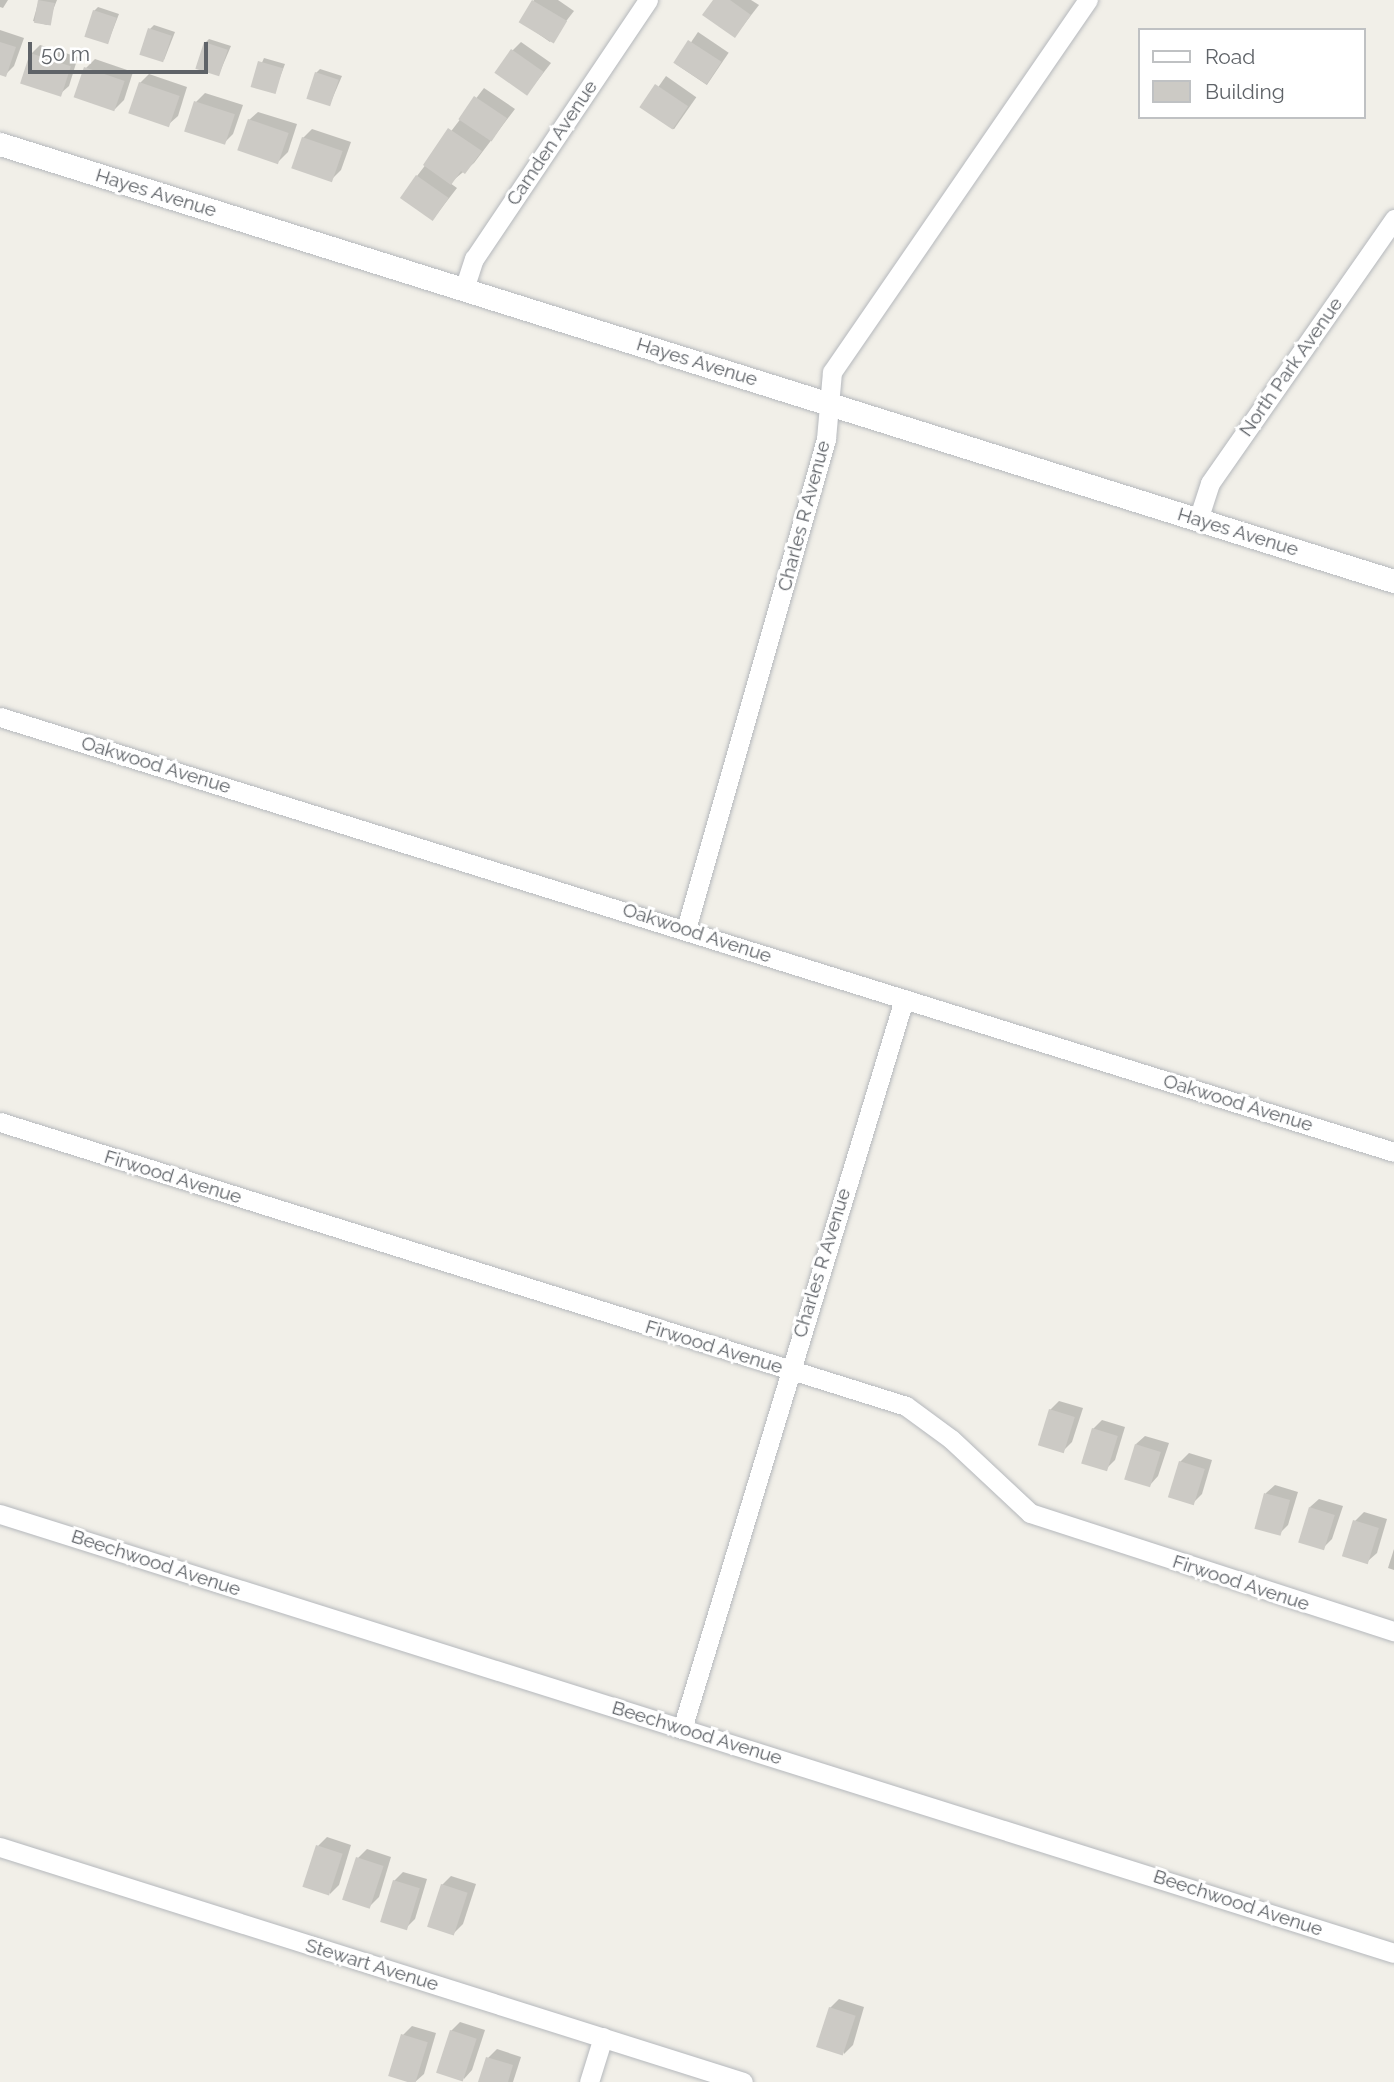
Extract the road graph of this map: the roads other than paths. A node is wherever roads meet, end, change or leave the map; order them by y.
1 (648, 0) edge
2 (1088, 0) edge
3 (0, 144) edge
4 (1394, 219) edge
5 (464, 289) junction
6 (828, 404) junction
7 (1198, 520) junction
8 (1394, 581) edge
9 (0, 717) edge
10 (687, 929) junction
11 (904, 999) junction
12 (0, 1122) edge
13 (1394, 1152) edge
14 (788, 1370) junction
15 (0, 1514) edge
16 (1394, 1631) edge
17 (682, 1729) junction
18 (0, 1847) edge
19 (1394, 1953) edge
20 (603, 2037) junction
21 (589, 2082) edge
22 (743, 2082) edge

1 - 5 street, Camden Avenue
2 - 6 street, Charles R Avenue
3 - 5 street, Hayes Avenue
4 - 7 street, North Park Avenue
5 - 6 street, Hayes Avenue
6 - 7 street, Hayes Avenue
6 - 10 street, Charles R Avenue
7 - 8 street, Hayes Avenue
9 - 10 street, Oakwood Avenue
10 - 11 street, Oakwood Avenue
11 - 13 street, Oakwood Avenue
11 - 14 street, Charles R Avenue
12 - 14 street, Firwood Avenue
14 - 16 street, Firwood Avenue
14 - 17 street, Charles R Avenue
15 - 17 street, Beechwood Avenue
17 - 19 street, Beechwood Avenue
18 - 20 street, Stewart Avenue
20 - 21 street
20 - 22 street, Stewart Avenue

